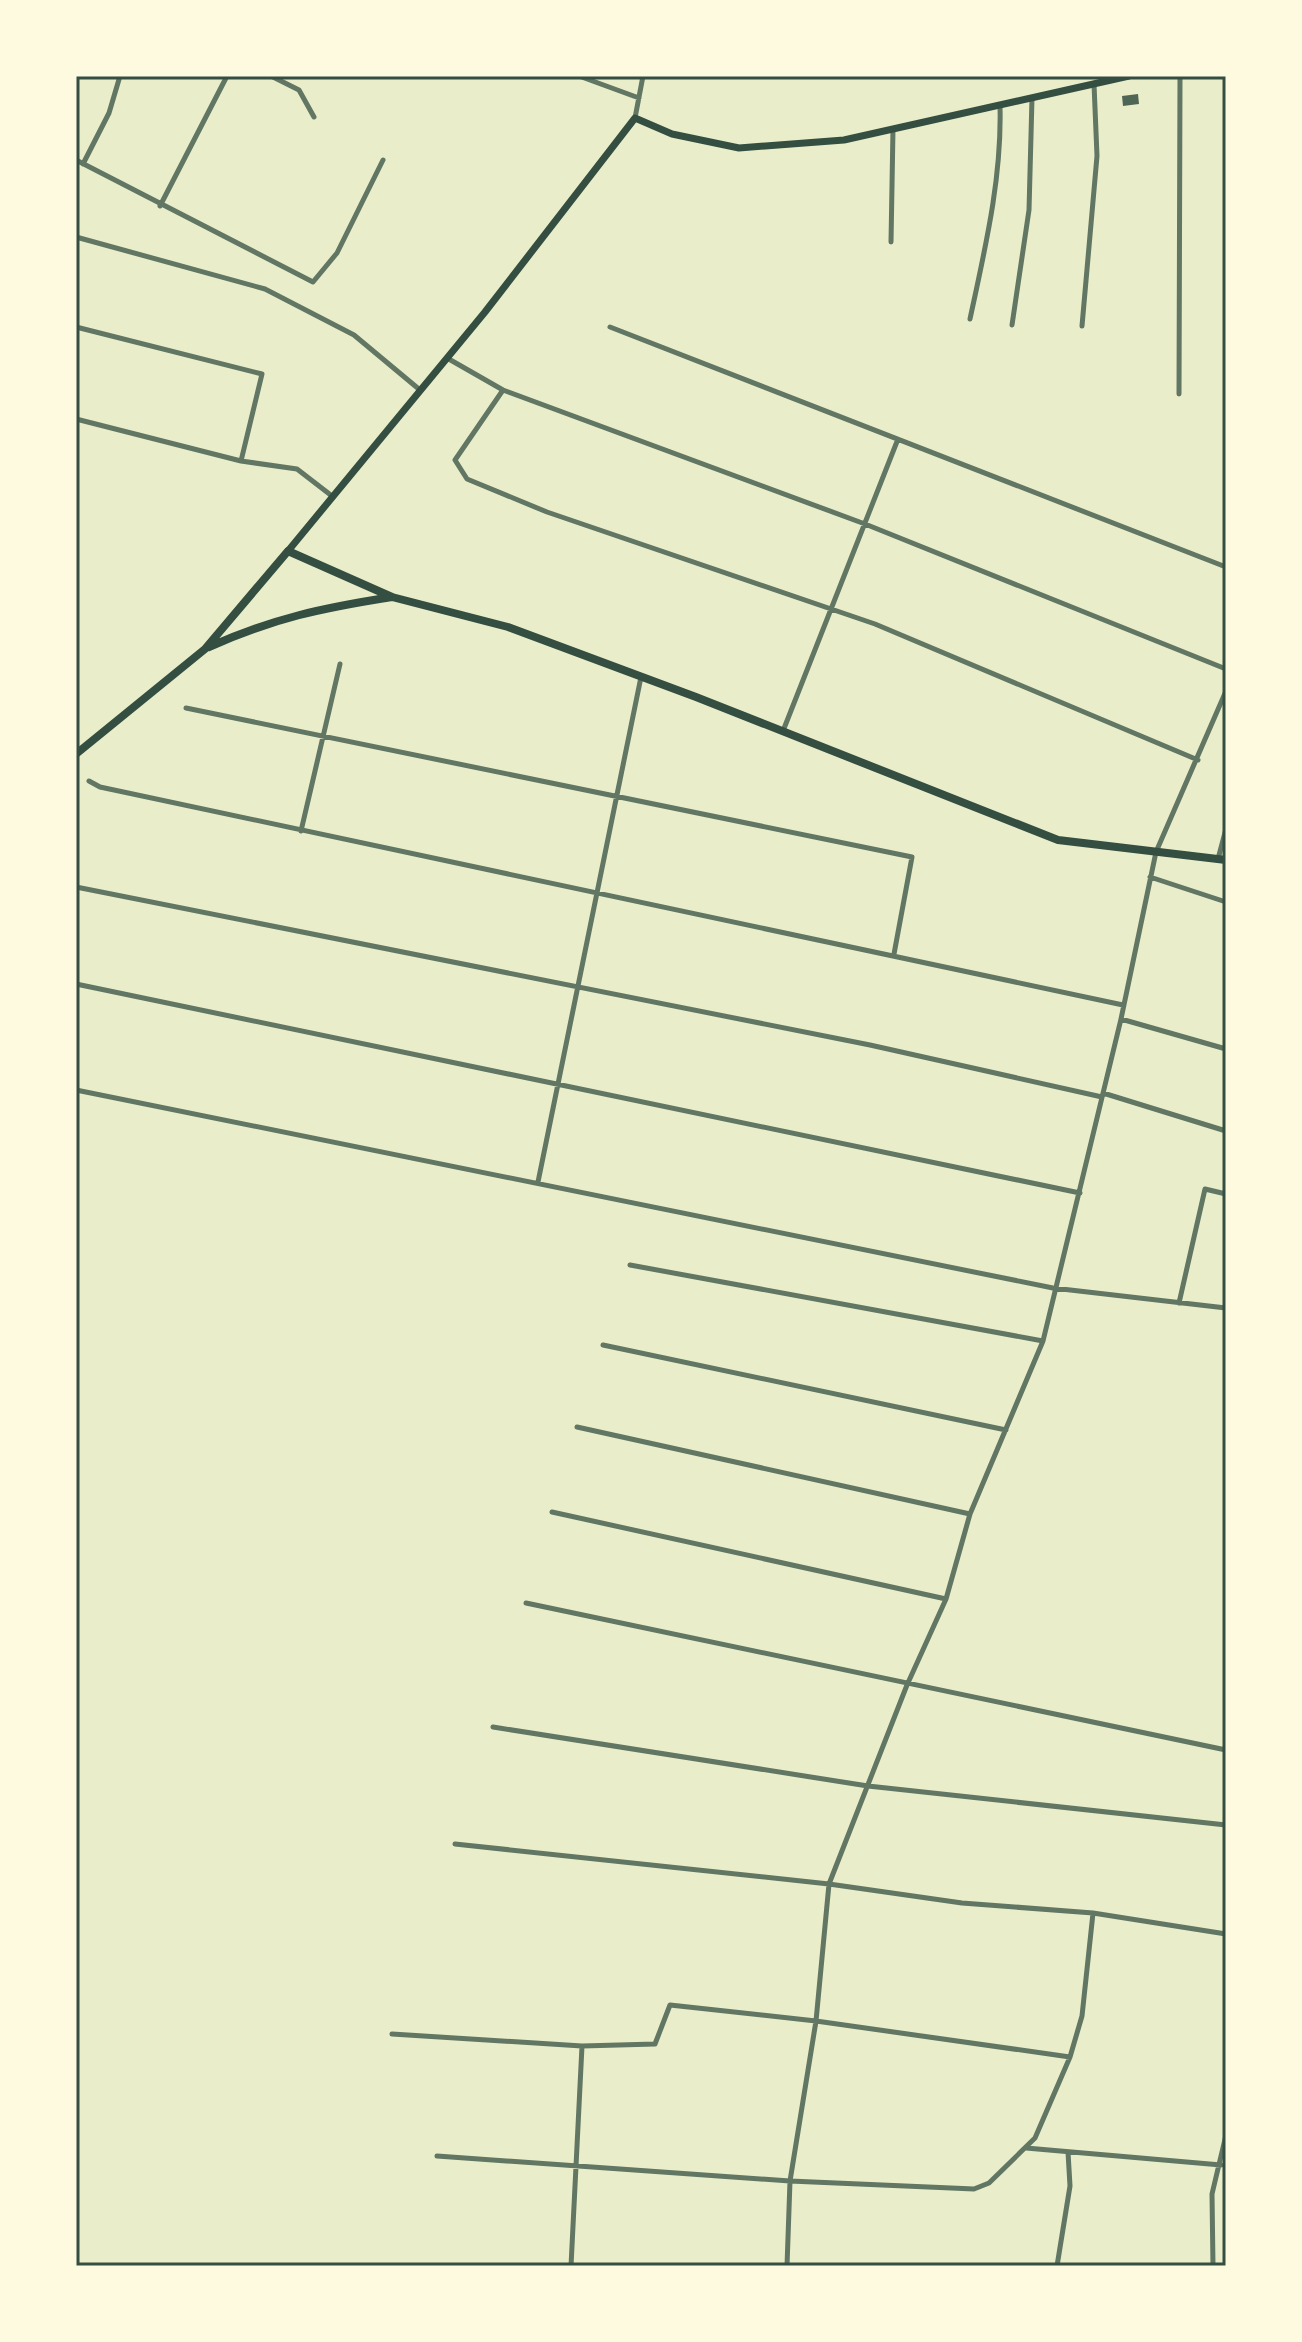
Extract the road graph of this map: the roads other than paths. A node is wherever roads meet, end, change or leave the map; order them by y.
1 (120, 76) edge
2 (227, 76) edge
3 (271, 76) edge
4 (579, 76) edge
5 (643, 76) edge
6 (1129, 76) edge
7 (1180, 76) edge
8 (1094, 84) junction
9 (639, 98) junction
10 (1032, 98) junction
11 (1000, 106) junction
12 (314, 117) dead end
13 (635, 118) junction
14 (893, 129) junction
15 (76, 160) edge
16 (383, 160) dead end
17 (83, 164) junction
18 (160, 206) junction
19 (76, 237) edge
20 (891, 242) dead end
21 (970, 319) dead end
22 (1012, 325) dead end
23 (1082, 326) dead end
24 (76, 327) edge
25 (610, 327) dead end
26 (447, 358) junction
27 (420, 390) junction
28 (503, 390) junction
29 (1179, 394) dead end
30 (76, 419) edge
31 (898, 439) junction
32 (241, 461) junction
33 (332, 496) junction
34 (865, 524) junction
35 (288, 551) junction
36 (1226, 567) edge
37 (392, 597) junction
38 (830, 607) junction
39 (205, 649) junction
40 (340, 664) dead end
41 (1226, 669) edge
42 (641, 676) junction
43 (1226, 691) edge
44 (186, 708) dead end
45 (783, 731) junction
46 (323, 736) junction
47 (76, 754) edge
48 (1198, 760) junction
49 (89, 781) dead end
50 (617, 795) junction
51 (1226, 829) edge
52 (301, 831) junction
53 (1156, 852) junction
54 (1222, 860) edge
55 (1150, 877) junction
56 (76, 887) edge
57 (597, 895) junction
58 (1226, 902) edge
59 (894, 954) junction
60 (76, 984) edge
61 (578, 987) junction
62 (1123, 1005) junction
63 (1121, 1019) junction
64 (1226, 1049) edge
65 (558, 1085) junction
66 (76, 1090) edge
67 (1103, 1095) junction
68 (1226, 1131) edge
69 (538, 1182) junction
70 (1080, 1193) junction
71 (1226, 1194) edge
72 (630, 1265) dead end
73 (1053, 1288) junction
74 (1179, 1303) junction
75 (1226, 1308) edge
76 (1043, 1341) junction
77 (603, 1345) dead end
78 (577, 1427) dead end
79 (1006, 1430) junction
80 (552, 1512) dead end
81 (970, 1514) junction
82 (946, 1599) junction
83 (526, 1603) dead end
84 (907, 1685) junction
85 (493, 1727) dead end
86 (1226, 1750) edge
87 (868, 1786) junction
88 (1226, 1825) edge
89 (455, 1844) dead end
90 (829, 1884) junction
91 (1093, 1913) junction
92 (1226, 1934) edge
93 (816, 2021) junction
94 (392, 2034) dead end
95 (582, 2046) junction
96 (1070, 2057) junction
97 (1226, 2135) edge
98 (1025, 2148) junction
99 (1068, 2152) junction
100 (437, 2156) dead end
101 (577, 2165) junction
102 (1221, 2165) junction
103 (790, 2181) junction
104 (571, 2266) edge
105 (787, 2266) edge
106 (1057, 2266) edge
107 (1213, 2266) edge

1 - 17 street
2 - 18 street
3 - 12 street
4 - 9 street
5 - 9 street
6 - 8 main road
7 - 29 street
8 - 10 main road
8 - 23 street
9 - 13 street
10 - 11 main road
10 - 22 street
11 - 14 main road
11 - 21 street
13 - 14 main road
13 - 26 main road
14 - 20 street
15 - 17 street
16 - 18 street
17 - 18 street
19 - 27 street
24 - 32 street
25 - 31 street
26 - 27 main road
26 - 28 street
27 - 33 main road
28 - 34 street
28 - 38 street
30 - 32 street
31 - 34 street
31 - 36 street
32 - 33 street
33 - 35 main road
34 - 38 street
34 - 41 street
35 - 37 main road
35 - 39 main road
37 - 39 main road
37 - 42 main road
38 - 45 street
38 - 48 street
39 - 47 main road
40 - 46 street
42 - 45 main road
42 - 50 street
43 - 48 street
44 - 46 street
45 - 53 main road
46 - 50 street
46 - 52 street
48 - 53 street
49 - 52 street
50 - 57 street
50 - 59 street
51 - 54 street
52 - 57 street
53 - 54 main road
53 - 55 street
55 - 58 street
55 - 62 street
56 - 61 street
57 - 59 street
57 - 61 street
59 - 62 street
60 - 65 street
61 - 65 street
61 - 67 street
62 - 63 street
63 - 64 street
63 - 67 street
65 - 69 street
65 - 70 street
66 - 69 street
67 - 68 street
67 - 70 street
69 - 73 street
70 - 73 street
71 - 74 street
72 - 76 street
73 - 74 street
73 - 76 street
74 - 75 street
76 - 79 street
77 - 79 street
78 - 81 street
79 - 81 street
80 - 82 street
81 - 82 street
82 - 84 street
83 - 84 street
84 - 86 street
84 - 87 street
85 - 87 street
87 - 88 street
87 - 90 street
89 - 90 street
90 - 91 street
90 - 93 street
91 - 92 street
91 - 96 street
93 - 95 street
93 - 96 street
93 - 103 street
94 - 95 street
95 - 101 street
96 - 98 street
97 - 102 street
98 - 99 street
98 - 103 street
99 - 102 street
99 - 106 street
100 - 101 street
101 - 103 street
101 - 104 street
102 - 107 street
103 - 105 street

